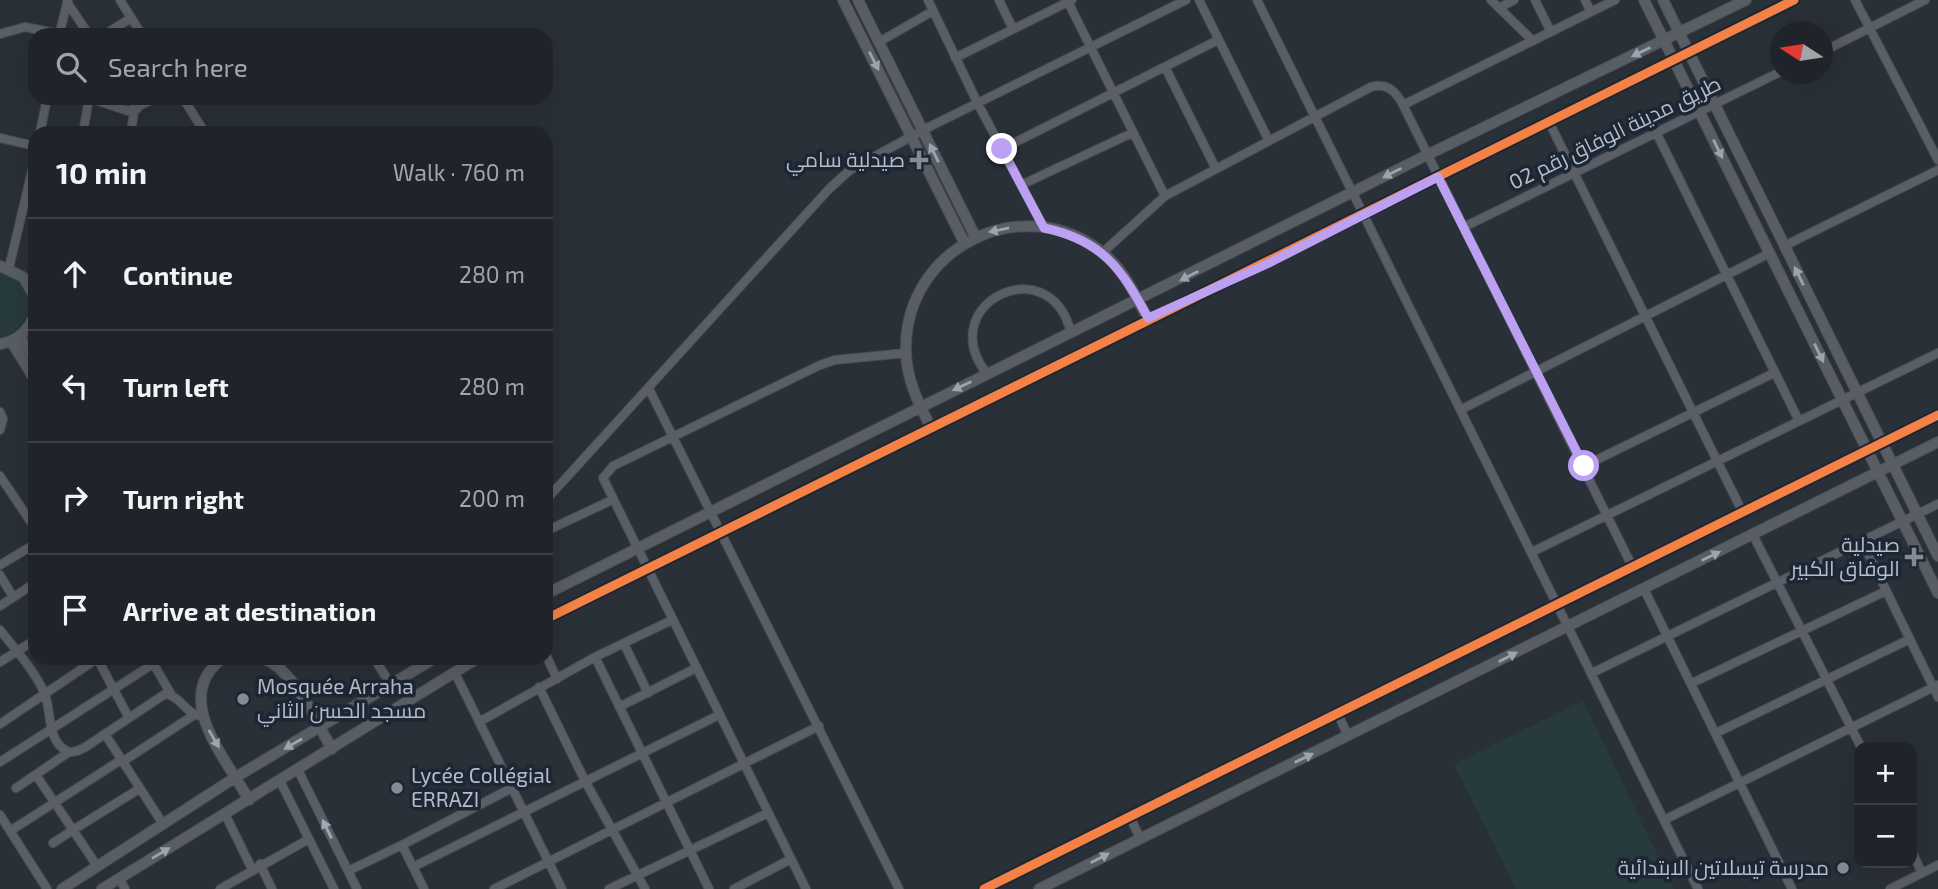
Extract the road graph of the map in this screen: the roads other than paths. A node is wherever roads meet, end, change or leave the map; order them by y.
1 (120, 0) edge
2 (843, 0) edge
3 (858, 0) edge
4 (928, 0) edge
5 (999, 0) edge
6 (1186, 0) edge
7 (1199, 0) edge
8 (1257, 0) edge
9 (1491, 0) edge
10 (1514, 0) edge
11 (1535, 0) edge
12 (1585, 0) edge
13 (1615, 0) edge
14 (1644, 0) edge
15 (1662, 0) edge
16 (1746, 0) edge
17 (1794, 0) edge
18 (1855, 0) edge
19 (1925, 0) edge
20 (67, 1) edge
21 (1069, 1) edge
22 (1499, 8) junction
23 (933, 11) junction
24 (1591, 12) junction
25 (131, 18) junction
26 (29, 28) edge
27 (61, 28) edge
28 (84, 28) edge
29 (115, 28) edge
30 (137, 28) edge
31 (1013, 29) junction
32 (1871, 29) junction
33 (1551, 32) junction
34 (1679, 33) junction
35 (0, 34) edge
36 (1218, 40) junction
37 (1664, 40) junction
38 (1533, 41) junction
39 (879, 42) junction
40 (1089, 47) junction
41 (1833, 47) edge
42 (1689, 52) junction
43 (956, 58) junction
44 (1674, 60) junction
45 (1165, 67) junction
46 (1770, 77) edge
47 (1112, 93) junction
48 (978, 104) junction
49 (1714, 104) junction
50 (46, 105) edge
51 (88, 105) edge
52 (107, 105) edge
53 (133, 105) edge
54 (144, 105) edge
55 (187, 105) edge
56 (1403, 105) junction
57 (135, 110) junction
58 (1699, 111) junction
59 (1318, 117) junction
60 (1549, 122) junction
61 (41, 126) edge
62 (84, 126) edge
63 (132, 126) edge
64 (201, 126) edge
65 (923, 130) junction
66 (1656, 132) junction
67 (1132, 133) junction
68 (912, 137) junction
69 (0, 138) edge
70 (1269, 141) junction
71 (28, 144) edge
72 (1002, 149) junction
73 (1427, 155) junction
74 (1938, 160) edge
75 (1215, 167) junction
76 (1938, 170) edge
77 (1576, 172) junction
78 (1438, 177) junction
79 (28, 183) edge
80 (1021, 185) junction
81 (1354, 192) junction
82 (1165, 195) junction
83 (1365, 214) junction
84 (1465, 227) junction
85 (1044, 228) junction
86 (975, 236) junction
87 (964, 242) junction
88 (1784, 246) junction
89 (1102, 253) junction
90 (1770, 253) junction
91 (4, 267) edge
92 (1727, 276) junction
93 (28, 279) edge
94 (1139, 301) junction
95 (1646, 316) junction
96 (1148, 318) junction
97 (28, 326) edge
98 (1071, 333) junction
99 (10, 340) edge
100 (906, 352) junction
101 (1938, 353) edge
102 (28, 354) edge
103 (28, 369) edge
104 (1536, 372) junction
105 (1774, 373) junction
106 (987, 374) junction
107 (649, 389) junction
108 (1857, 392) junction
109 (1842, 399) junction
110 (920, 407) junction
111 (1462, 410) junction
112 (0, 412) edge
113 (1692, 412) junction
114 (1938, 415) edge
115 (1799, 421) junction
116 (931, 428) junction
117 (0, 430) edge
118 (673, 437) junction
119 (1938, 442) edge
120 (1882, 443) junction
121 (1867, 450) junction
122 (1717, 460) junction
123 (1893, 465) junction
124 (1584, 466) junction
125 (1878, 473) junction
126 (0, 476) edge
127 (553, 492) edge
128 (612, 500) junction
129 (1938, 504) edge
130 (710, 511) junction
131 (1742, 512) junction
132 (1917, 514) junction
133 (1608, 516) junction
134 (28, 518) edge
135 (1903, 522) junction
136 (553, 528) edge
137 (722, 533) junction
138 (1753, 535) junction
139 (1863, 542) junction
140 (28, 548) edge
141 (636, 548) junction
142 (1532, 552) junction
143 (1938, 556) edge
144 (0, 565) edge
145 (1632, 566) junction
146 (647, 570) junction
147 (0, 575) edge
148 (1778, 584) junction
149 (28, 587) edge
150 (1644, 589) junction
151 (553, 590) edge
152 (1886, 591) junction
153 (1938, 593) edge
154 (13, 597) junction
155 (1558, 604) junction
156 (0, 606) edge
157 (553, 616) edge
158 (672, 620) junction
159 (1569, 627) junction
160 (0, 630) edge
161 (1804, 630) junction
162 (1669, 638) junction
163 (1910, 639) junction
164 (624, 644) junction
165 (28, 645) edge
166 (17, 652) junction
167 (595, 657) junction
168 (0, 662) edge
169 (87, 665) edge
170 (101, 665) edge
171 (146, 665) edge
172 (154, 665) edge
173 (214, 665) edge
174 (378, 665) edge
175 (424, 665) edge
176 (467, 665) edge
177 (551, 665) edge
178 (277, 666) edge
179 (696, 668) junction
180 (455, 673) junction
181 (1592, 673) junction
182 (557, 679) junction
183 (1827, 679) junction
184 (1692, 683) junction
185 (391, 685) junction
186 (1936, 686) edge
187 (540, 687) junction
188 (113, 688) junction
189 (45, 693) junction
190 (648, 693) junction
191 (171, 694) junction
192 (1938, 697) edge
193 (619, 707) junction
194 (1338, 714) junction
195 (719, 715) junction
196 (128, 716) junction
197 (198, 716) junction
198 (479, 722) junction
199 (0, 724) edge
200 (819, 726) junction
201 (1851, 728) junction
202 (51, 729) junction
203 (320, 729) junction
204 (1716, 733) junction
205 (105, 734) junction
206 (1348, 736) junction
207 (1858, 742) edge
208 (332, 749) junction
209 (68, 752) junction
210 (642, 754) junction
211 (122, 761) junction
212 (0, 762) edge
213 (744, 765) junction
214 (298, 770) junction
215 (36, 775) junction
216 (236, 777) junction
217 (280, 780) junction
218 (585, 781) junction
219 (1740, 784) junction
220 (16, 788) dead end
221 (512, 788) junction
222 (139, 789) junction
223 (249, 800) junction
224 (665, 801) junction
225 (54, 803) junction
226 (524, 811) junction
227 (768, 813) junction
228 (225, 814) junction
229 (0, 815) edge
230 (1130, 817) junction
231 (1664, 820) junction
232 (163, 824) junction
233 (611, 829) junction
234 (73, 830) junction
235 (10, 831) junction
236 (1140, 838) junction
237 (309, 839) junction
238 (53, 843) dead end
239 (402, 845) junction
240 (690, 849) junction
241 (791, 859) junction
242 (549, 861) junction
243 (1917, 862) edge
244 (1938, 865) edge
245 (97, 866) junction
246 (256, 867) junction
247 (413, 867) junction
248 (348, 871) junction
249 (1922, 873) junction
250 (638, 874) junction
251 (122, 884) edge
252 (47, 889) edge
253 (62, 889) edge
254 (102, 889) edge
255 (220, 889) edge
256 (272, 889) edge
257 (334, 889) edge
258 (357, 889) edge
259 (424, 889) edge
260 (494, 889) edge
261 (562, 889) edge
262 (609, 889) edge
263 (645, 889) edge
264 (709, 889) edge
265 (734, 889) edge
266 (806, 889) edge
267 (900, 889) edge
268 (984, 889) edge
269 (1039, 889) edge
270 (1698, 889) edge
271 (1792, 889) edge
272 (1890, 889) edge

1 - 25 street
2 -> 68 street
3 - 39 street
4 - 23 street
5 - 31 street
6 - 40 street
7 - 36 street
8 - 59 street
9 - 22 street
10 - 22 street
11 - 33 street
12 - 24 street
13 - 24 street
14 - 37 street
15 - 34 street
16 - 34 street
17 - 42 street
18 - 32 street
19 - 32 street
20 - 27 street
20 - 28 street
21 - 31 street
21 - 40 street
22 - 38 street
23 - 39 street
23 - 43 street
24 - 33 street
25 - 29 street
25 - 30 street
26 - 35 street
31 - 43 street
32 - 41 street
32 - 74 street
33 - 38 street
34 - 37 street
34 - 42 street
36 - 45 street
36 - 70 street
37 - 44 street
37 -> 73 street
38 - 56 street
39 - 65 street
40 - 47 street
40 - 48 street
42 - 44 street
42 - 49 street
43 - 48 street
44 - 58 street
44 - 60 street
45 - 47 street
45 - 75 street
46 - 49 street, طريق مدينة الوفاق رقم 02
47 - 67 street
47 - 72 street
48 - 65 street
48 - 72 street
49 - 58 street, طريق مدينة الوفاق رقم 02
49 - 88 street
50 - 61 street
51 - 62 street
52 - 57 street
53 - 57 street
54 - 57 street
55 - 64 street
56 - 59 street
56 - 73 street
57 - 63 street
58 - 66 street, طريق مدينة الوفاق رقم 02
58 -> 90 street
59 - 70 street
59 - 81 street
60 - 77 street
60 - 78 street
65 - 68 street
86 -> 65 street
66 - 77 street, طريق مدينة الوفاق رقم 02
66 - 92 street
67 - 80 street
67 - 82 street
68 - 87 street
68 - 107 street
69 - 71 street
70 - 75 street
72 - 80 street
73 - 78 street
73 -> 81 street
75 - 82 street
76 - 88 street
77 - 84 street, طريق مدينة الوفاق رقم 02
77 - 95 street
78 - 83 street
78 - 84 street
79 - 91 street
80 - 85 street
81 - 83 street
81 -> 94 street
82 - 89 street
83 - 96 street
83 - 111 street
84 - 104 street
85 -> 86 street
85 - 89 street
86 - 87 street
87 - 100 street
108 -> 88 street
89 - 94 street
90 - 92 street
90 -> 109 street
91 - 93 street
92 - 95 street
92 - 105 street
94 - 96 street
94 - 98 street
95 - 104 street
95 - 113 street
96 - 116 street
97 - 99 street
98 - 106 street
98 - 106 street
99 - 102 street
99 - 103 street
100 - 110 street
100 - 118 street
101 - 108 street
104 - 111 street
104 - 124 street
105 - 113 street
105 - 115 street
106 -> 110 street
107 - 118 street
107 - 127 street
108 - 109 street
108 - 120 street
109 - 115 street
109 - 121 street
110 - 116 street
110 - 130 street
111 - 142 street
112 - 117 street
113 - 122 street
113 - 124 street
114 - 120 street
115 - 122 street
116 - 137 street
118 - 128 street
118 - 130 street
119 - 123 street
120 - 121 street
120 - 123 street
121 - 125 street
121 - 131 street
122 - 131 street
122 - 133 street
123 - 125 street
123 - 132 street
124 - 133 street
125 - 135 street
125 - 138 street
126 - 134 street
128 - 136 street
128 - 141 street
129 - 132 street
130 - 137 street
130 - 141 street
131 - 145 street
132 - 135 street
132 - 143 street
133 - 142 street
133 - 145 street
135 - 139 street
135 - 153 street
137 - 146 street
137 - 200 street
138 - 148 street
150 -> 138 street
139 - 148 street
139 - 152 street
140 - 144 street
141 - 146 street
141 - 151 street
142 - 155 street
145 - 155 street
146 - 157 street
146 - 158 street
147 - 154 street
148 - 161 street
148 - 162 street
149 - 154 street
150 - 159 street
150 - 162 street
152 - 161 street
152 - 163 street
154 - 156 street
155 - 159 street
155 - 194 street
158 - 164 street
158 - 179 street
159 - 181 street
206 -> 159 street
160 - 166 street
161 - 183 street
161 - 184 street
162 - 181 street
162 - 184 street
163 - 183 street
163 - 186 street
164 - 167 street
164 - 190 street
165 - 166 street
166 - 168 street
166 - 189 street
167 - 182 street
167 - 193 street
169 - 189 street
170 - 188 street
171 - 188 street
172 - 191 street
173 - 197 street
174 - 185 street
175 - 185 street
176 - 180 street
177 - 182 street
178 - 203 street
179 - 190 street
179 - 195 street
180 - 198 street
180 - 208 street
181 - 231 street
182 - 187 street
183 - 201 street
183 - 204 street
184 - 204 street
185 - 203 street
186 - 192 street
186 - 201 street
187 - 198 street
187 - 218 street
188 - 196 street
188 - 202 street
189 - 199 street
189 - 202 street
190 - 193 street
191 - 196 street
191 - 197 street
193 - 210 street
194 - 206 street
194 - 230 street
195 - 210 street
195 - 213 street
196 - 205 street
197 - 211 street
197 -> 216 street
198 - 221 street
200 - 213 street
200 - 267 street
201 - 207 street
201 - 219 street
202 - 209 street
202 - 212 street
203 - 208 street
203 -> 216 street
204 - 219 street
205 - 209 street
205 - 211 street
236 -> 206 street
208 - 214 street
209 - 215 street
210 - 218 street
210 - 224 street
211 - 222 street
211 - 225 street
213 - 224 street
213 - 227 street
214 - 217 street
248 -> 214 street
215 - 220 street
215 - 225 street
216 - 223 street
216 - 232 street
217 - 223 street
217 - 237 street
218 - 226 street
218 - 233 street
219 - 231 street
219 - 271 street
221 - 226 street
221 - 239 street
222 - 232 street
222 - 234 street
223 - 228 street
224 - 233 street
224 - 240 street
225 - 234 street
225 - 235 street
226 - 242 street
226 - 247 street
227 - 240 street
227 - 241 street
228 - 246 street
251 -> 228 street
229 - 235 street
230 - 236 street
230 - 268 street
231 - 270 street
232 - 245 street
233 - 242 street
233 - 250 street
234 - 238 street
234 - 245 street
235 - 252 street
269 -> 236 street
237 - 246 street
237 - 257 street
239 - 247 street
239 - 248 street
240 - 250 street
240 - 264 street
241 - 265 street
241 - 266 street
242 - 260 street
242 - 261 street
243 - 249 street
244 - 249 street
245 - 253 street
246 - 255 street
246 - 256 street
247 - 259 street
248 - 258 street
249 - 272 street
250 - 262 street
250 - 263 street
251 - 254 street

